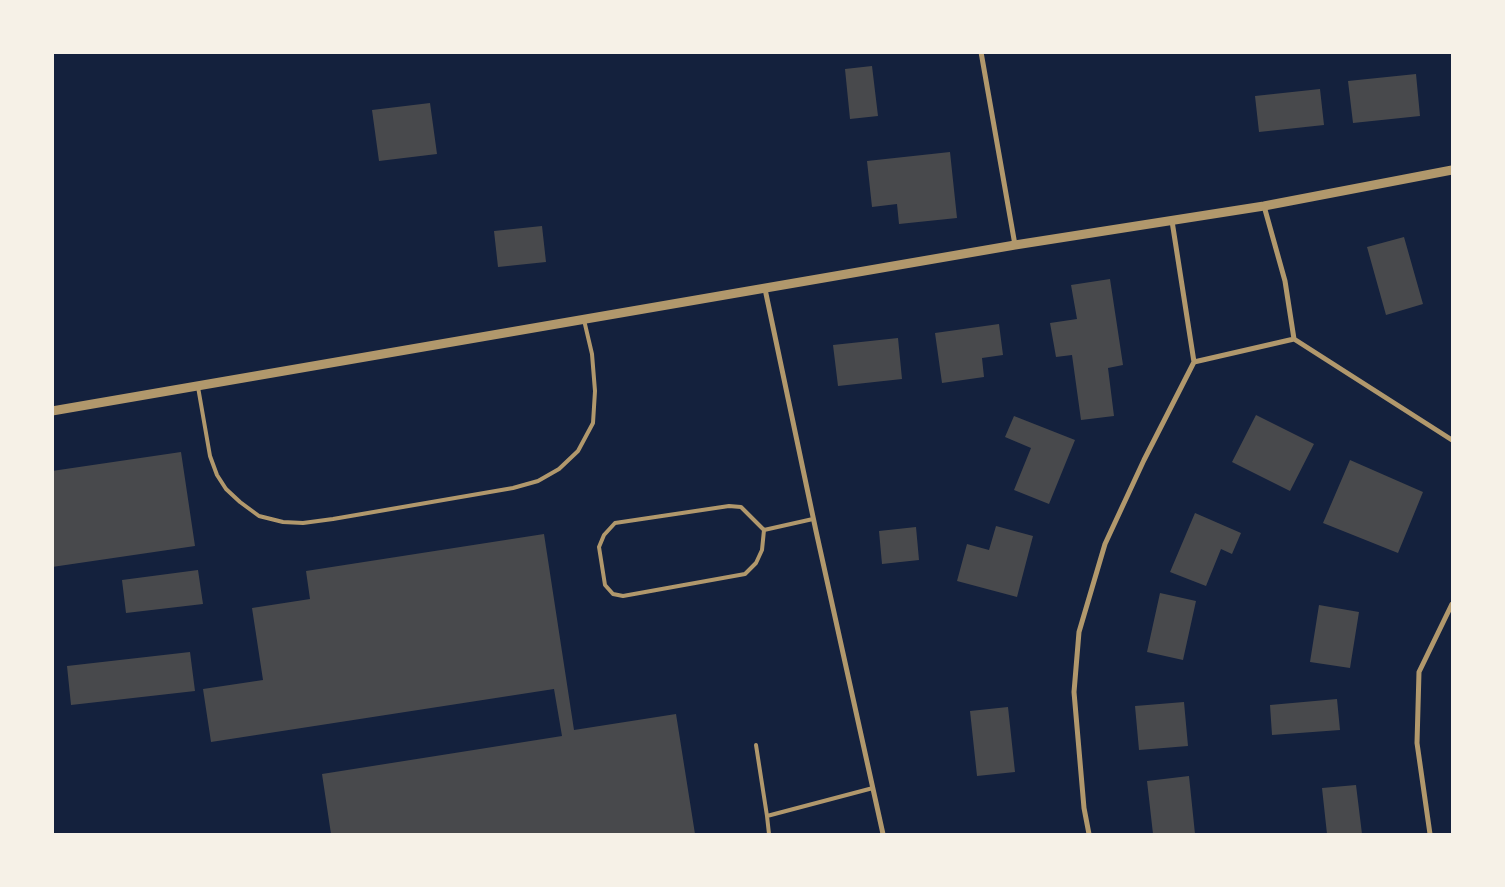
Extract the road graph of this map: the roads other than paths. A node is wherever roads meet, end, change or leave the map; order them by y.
1 (981, 52) edge
2 (1452, 170) edge
3 (1264, 206) junction
4 (1172, 221) junction
5 (1015, 246) junction
6 (765, 289) junction
7 (584, 320) junction
8 (1294, 339) junction
9 (1194, 362) junction
10 (198, 387) junction
11 (52, 411) edge
12 (1452, 440) edge
13 (813, 520) junction
14 (764, 530) junction
15 (1452, 604) edge
16 (756, 744) dead end
17 (873, 788) junction
18 (767, 816) junction
19 (769, 834) edge
20 (884, 834) edge
21 (1090, 834) edge
22 (1430, 834) edge

1 - 5 street
2 - 3 street
3 - 4 street
3 - 8 street
4 - 5 street
4 - 9 street
5 - 6 street
6 - 7 street
6 - 13 street
7 - 10 street
7 - 10 lane
8 - 9 street
8 - 12 street
9 - 21 street
10 - 11 street
13 - 14 lane
13 - 17 street
14 - 14 lane
15 - 22 street
16 - 18 lane
17 - 18 lane
17 - 20 street
18 - 19 lane

